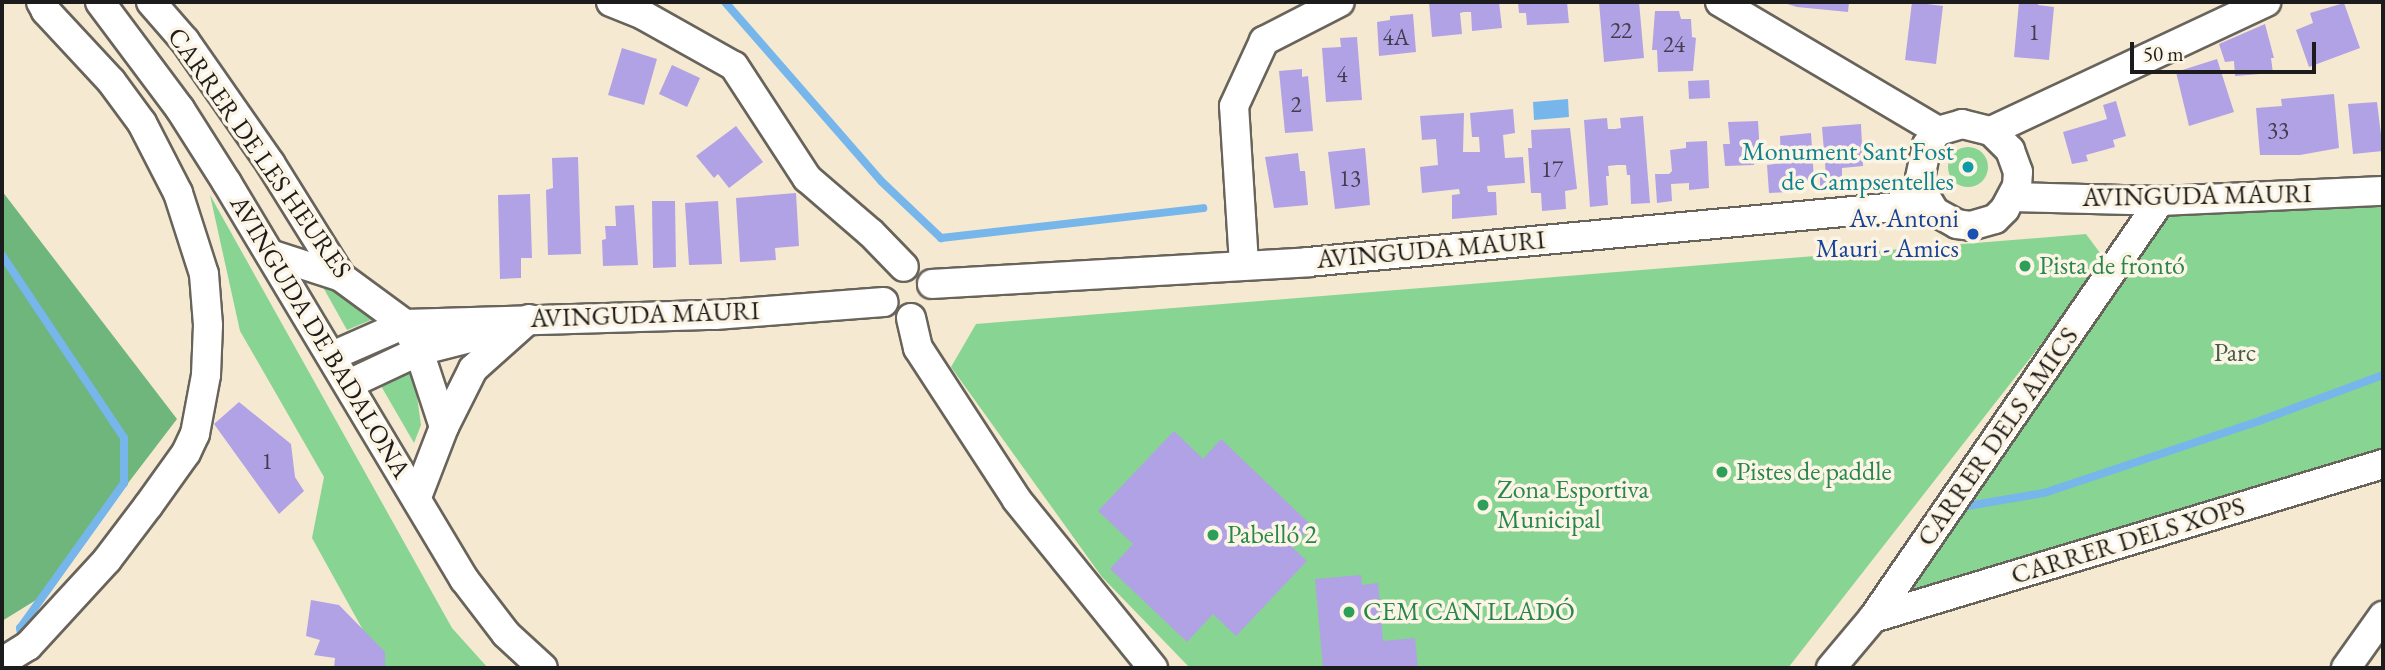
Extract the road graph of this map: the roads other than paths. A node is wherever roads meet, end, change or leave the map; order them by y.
1 (41, 2) edge
2 (100, 2) edge
3 (151, 2) edge
4 (611, 2) edge
5 (1340, 2) edge
6 (1720, 2) edge
7 (2266, 2) edge
8 (1938, 131) junction
9 (1991, 131) junction
10 (2383, 191) edge
11 (2012, 197) junction
12 (2160, 201) junction
13 (1929, 204) junction
14 (270, 254) junction
15 (1244, 264) junction
16 (904, 267) junction
17 (341, 277) junction
18 (932, 284) junction
19 (884, 302) junction
20 (911, 318) junction
21 (529, 319) junction
22 (405, 324) junction
23 (419, 351) junction
24 (332, 356) junction
25 (349, 384) junction
26 (444, 427) junction
27 (2383, 464) edge
28 (416, 497) junction
29 (2383, 616) edge
30 (1873, 618) junction
31 (12, 656) edge
32 (543, 668) edge
33 (1153, 668) edge
34 (1830, 668) edge
35 (2346, 668) edge

1 - 31 street
2 - 14 street, AVINGUDA DE BADALONA
3 - 17 street, CARRER DE LES HEURES
4 - 16 street
5 - 15 street
6 - 8 street
7 - 9 street
8 - 9 street
8 - 13 street
9 - 11 street
10 - 12 street, AVINGUDA MAURI
11 - 12 street, AVINGUDA MAURI
11 - 13 street
12 - 30 street, CARRER DELS AMICS
13 - 15 street, AVINGUDA MAURI
14 - 17 street
14 - 24 street, AVINGUDA DE BADALONA
15 - 18 street, AVINGUDA MAURI
16 - 18 street
16 - 19 street
17 - 22 street, CARRER DE LES HEURES
18 - 20 street
19 - 20 street
19 - 21 street, AVINGUDA MAURI
20 - 33 street
21 - 22 street, AVINGUDA MAURI
21 - 23 street
21 - 26 street
22 - 23 street
22 - 24 street
23 - 25 street
23 - 26 street
24 - 25 street, AVINGUDA DE BADALONA
25 - 28 street, AVINGUDA DE BADALONA
26 - 28 street
27 - 30 street, CARRER DELS XOPS
28 - 32 street, AVINGUDA DE BADALONA
29 - 35 street
30 - 34 street, CARRER DELS AMICS

